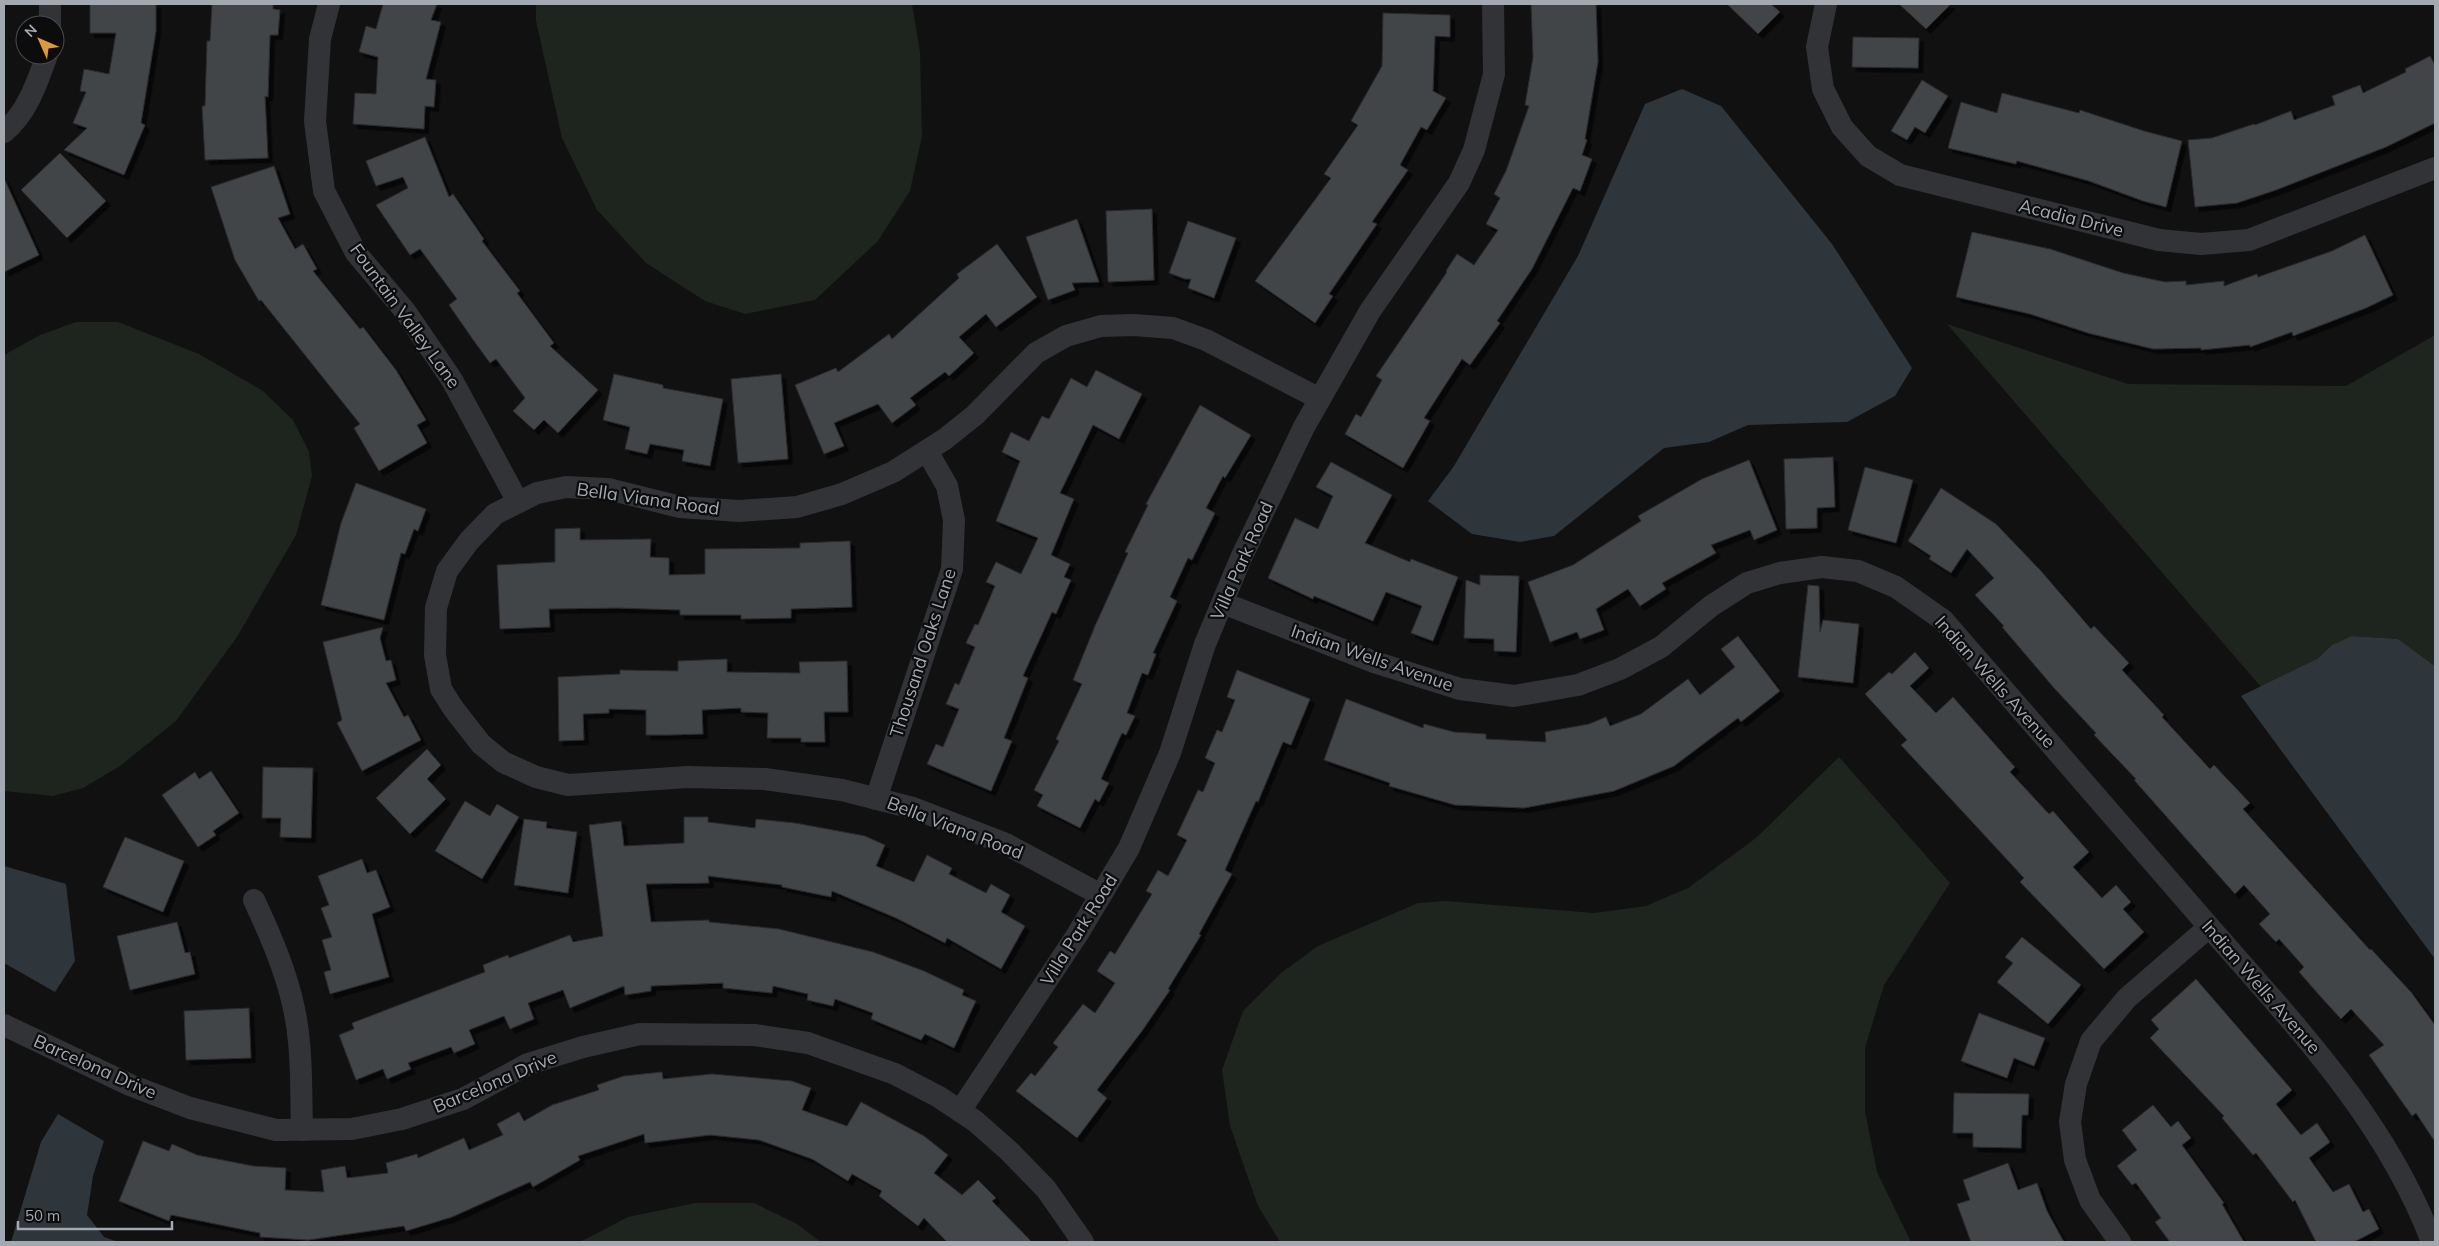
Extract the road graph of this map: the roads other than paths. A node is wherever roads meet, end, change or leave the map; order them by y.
1 (329, 4) edge
2 (1493, 4) edge
3 (1826, 4) edge
4 (43, 65) edge
5 (4, 132) edge
6 (2435, 168) edge
7 (1320, 399) junction
8 (927, 451) junction
9 (518, 502) junction
10 (1222, 603) junction
11 (876, 799) junction
12 (1101, 895) junction
13 (254, 900) dead end
14 (2210, 927) junction
15 (4, 1025) edge
16 (960, 1111) junction
17 (302, 1130) junction
18 (1083, 1242) edge
19 (2120, 1242) edge
20 (2432, 1242) edge

1 - 9 street, Fountain Valley Lane
2 - 7 street, Villa Park Road
3 - 6 street, Acadia Drive
4 - 5 street
7 - 8 street, Bella Viana Road
7 - 10 street, Villa Park Road
8 - 9 street, Bella Viana Road
8 - 11 street, Thousand Oaks Lane
9 - 11 street, Bella Viana Road
10 - 12 street, Villa Park Road
10 - 14 street, Indian Wells Avenue
11 - 12 street, Bella Viana Road
12 - 16 street, Villa Park Road
13 - 17 street
14 - 19 street
14 - 20 street, Indian Wells Avenue
15 - 17 street, Barcelona Drive
16 - 17 street, Barcelona Drive
16 - 18 street, Barcelona Drive

